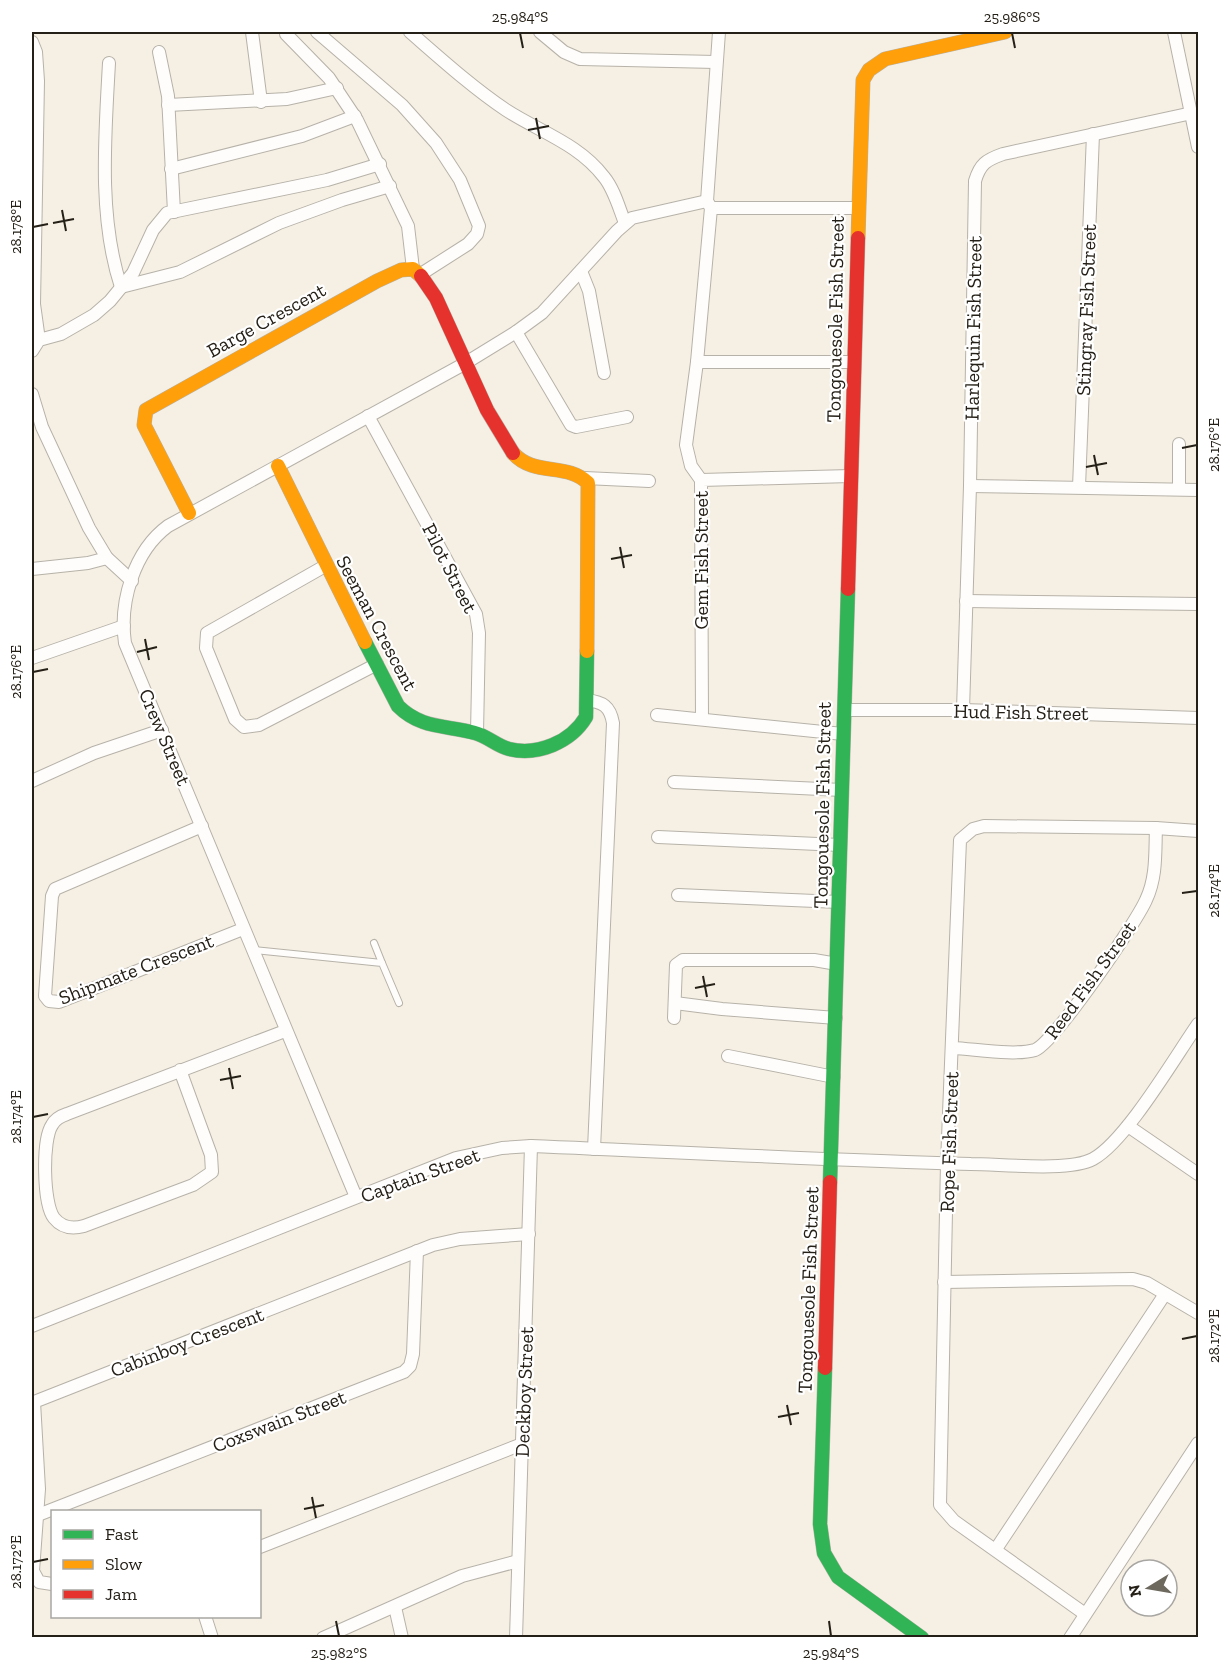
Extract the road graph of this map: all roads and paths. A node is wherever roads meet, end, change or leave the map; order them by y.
1 (252, 32) edge
2 (317, 32) edge
3 (410, 32) edge
4 (540, 32) edge
5 (719, 32) edge
6 (1005, 32) edge
7 (1174, 32) edge
8 (286, 34) dead end
9 (32, 42) edge
10 (159, 52) dead end
11 (716, 62) junction
12 (109, 63) dead end
13 (336, 88) junction
14 (261, 102) junction
15 (168, 105) junction
16 (1192, 113) junction
17 (355, 116) junction
18 (1093, 134) junction
19 (1198, 147) edge
20 (380, 164) junction
21 (171, 169) junction
22 (390, 186) junction
23 (709, 205) junction
24 (858, 208) junction
25 (174, 212) junction
26 (625, 223) junction
27 (417, 271) junction
28 (581, 271) junction
29 (122, 287) junction
30 (516, 332) junction
31 (39, 340) junction
32 (32, 351) edge
33 (697, 362) junction
34 (854, 362) junction
35 (464, 364) junction
36 (604, 373) dead end
37 (32, 394) edge
38 (368, 416) junction
39 (627, 417) dead end
40 (1179, 444) dead end
41 (278, 466) junction
42 (581, 476) junction
43 (851, 476) junction
44 (701, 480) junction
45 (649, 481) dead end
46 (970, 486) junction
47 (1080, 487) junction
48 (1179, 489) junction
49 (1198, 490) edge
50 (189, 513) junction
51 (107, 558) junction
52 (325, 566) junction
53 (32, 569) edge
54 (132, 581) junction
55 (966, 601) junction
56 (1198, 604) edge
57 (124, 626) junction
58 (32, 658) edge
59 (377, 664) junction
60 (586, 700) junction
61 (844, 710) junction
62 (963, 710) junction
63 (657, 715) dead end
64 (1198, 718) edge
65 (702, 719) junction
66 (162, 730) junction
67 (477, 733) junction
68 (843, 734) junction
69 (32, 781) edge
70 (674, 782) dead end
71 (842, 790) junction
72 (202, 826) junction
73 (1156, 828) junction
74 (1198, 831) edge
75 (658, 837) dead end
76 (840, 845) junction
77 (678, 895) dead end
78 (839, 902) junction
79 (243, 929) junction
80 (374, 943) dead end
81 (252, 950) junction
82 (382, 963) junction
83 (837, 964) junction
84 (675, 1003) junction
85 (399, 1004) dead end
86 (674, 1018) dead end
87 (836, 1018) junction
88 (1198, 1024) edge
89 (285, 1031) junction
90 (952, 1048) junction
91 (728, 1056) dead end
92 (180, 1070) junction
93 (834, 1077) junction
94 (1128, 1126) junction
95 (531, 1146) junction
96 (594, 1149) junction
97 (832, 1159) junction
98 (947, 1163) junction
99 (1198, 1174) edge
100 (356, 1197) junction
101 (529, 1234) junction
102 (417, 1251) junction
103 (944, 1282) junction
104 (1165, 1294) junction
105 (1198, 1313) edge
106 (32, 1326) edge
107 (33, 1398) edge
108 (1198, 1443) edge
109 (522, 1444) junction
110 (38, 1515) junction
111 (261, 1547) edge
112 (996, 1549) junction
113 (518, 1561) junction
114 (51, 1584) edge
115 (395, 1606) junction
116 (1085, 1614) junction
117 (205, 1618) edge
118 (212, 1638) edge
119 (323, 1638) edge
120 (402, 1638) edge
121 (516, 1638) edge
122 (922, 1638) edge
123 (1070, 1638) edge

1 - 14 street
2 - 27 street
3 - 26 street
4 - 11 street
5 - 11 street
6 - 24 street, Tongouesole Fish Street
7 - 16 street
8 - 13 street
9 - 31 street
10 - 15 street
11 - 23 street
12 - 29 street
13 - 14 street
13 - 17 street
14 - 15 street
15 - 21 street
16 - 18 street, Harlequin Fish Street
16 - 19 street
17 - 20 street
17 - 21 street
18 - 46 street, Harlequin Fish Street
18 - 47 street, Stingray Fish Street
20 - 22 street
20 - 25 street
21 - 25 street
22 - 27 street
22 - 29 street
23 - 24 street
23 - 26 street
23 - 33 street
24 - 34 street, Tongouesole Fish Street
25 - 29 street
26 - 28 street, Crew Street
27 - 35 street
27 - 50 street, Barge Crescent
28 - 30 street, Crew Street
28 - 36 street
29 - 31 street
30 - 35 street, Crew Street
30 - 39 street
31 - 32 street
33 - 34 street
33 - 44 street
34 - 43 street, Tongouesole Fish Street
35 - 38 street, Crew Street
35 - 42 street
37 - 51 street
38 - 41 street, Crew Street
38 - 67 street, Pilot Street
40 - 48 street
41 - 50 street, Crew Street
41 - 52 street, Seeman Crescent
42 - 45 street
42 - 60 street, Seeman Crescent
43 - 44 street, Gem Fish Street
43 - 61 street, Tongouesole Fish Street
44 - 65 street, Gem Fish Street
46 - 47 street
46 - 55 street, Harlequin Fish Street
47 - 48 street
48 - 49 street
50 - 54 street, Crew Street
51 - 53 street
51 - 54 street
52 - 59 street, Seeman Crescent
52 - 59 street
54 - 57 street, Crew Street
55 - 56 street
55 - 62 street, Harlequin Fish Street
57 - 58 street
57 - 66 street, Crew Street
59 - 67 street, Seeman Crescent
60 - 67 street, Seeman Crescent
60 - 96 street
61 - 62 street, Hud Fish Street
61 - 68 street, Tongouesole Fish Street
62 - 64 street, Hud Fish Street
63 - 65 street
65 - 68 street
66 - 69 street
66 - 72 street, Crew Street
68 - 71 street, Tongouesole Fish Street
70 - 71 street
71 - 76 street, Tongouesole Fish Street
72 - 79 street, Crew Street
72 - 79 street, Shipmate Crescent
73 - 74 street, Rope Fish Street
73 - 90 street, Reed Fish Street
73 - 90 street, Rope Fish Street
75 - 76 street
76 - 78 street, Tongouesole Fish Street
77 - 78 street
78 - 83 street, Tongouesole Fish Street
79 - 81 street, Crew Street
80 - 82 lane
81 - 82 lane
81 - 89 street, Crew Street
82 - 85 lane
83 - 84 street
83 - 87 street, Tongouesole Fish Street
84 - 86 street
84 - 87 street
87 - 93 street, Tongouesole Fish Street
88 - 94 street, Captain Street
89 - 92 street
89 - 100 street, Crew Street
90 - 98 street, Rope Fish Street
91 - 93 street
92 - 92 street
93 - 97 street, Tongouesole Fish Street
94 - 98 street, Captain Street
94 - 99 street
95 - 96 street, Captain Street
95 - 100 street, Captain Street
95 - 101 street, Deckboy Street
96 - 97 street, Captain Street
97 - 98 street, Captain Street
97 - 122 street, Tongouesole Fish Street
98 - 103 street, Rope Fish Street
100 - 106 street, Captain Street
101 - 102 street, Cabinboy Crescent
101 - 109 street, Deckboy Street
102 - 107 street, Cabinboy Crescent
102 - 110 street, Coxswain Street
103 - 104 street
103 - 112 street, Rope Fish Street
104 - 105 street
104 - 112 street
107 - 110 street, Cabinboy Crescent
108 - 116 street
109 - 111 street
109 - 113 street, Deckboy Street
110 - 114 street, Cabinboy Crescent
112 - 116 street, Rope Fish Street
113 - 115 street
113 - 121 street, Deckboy Street
115 - 119 street
115 - 120 street
116 - 123 street
117 - 118 street

